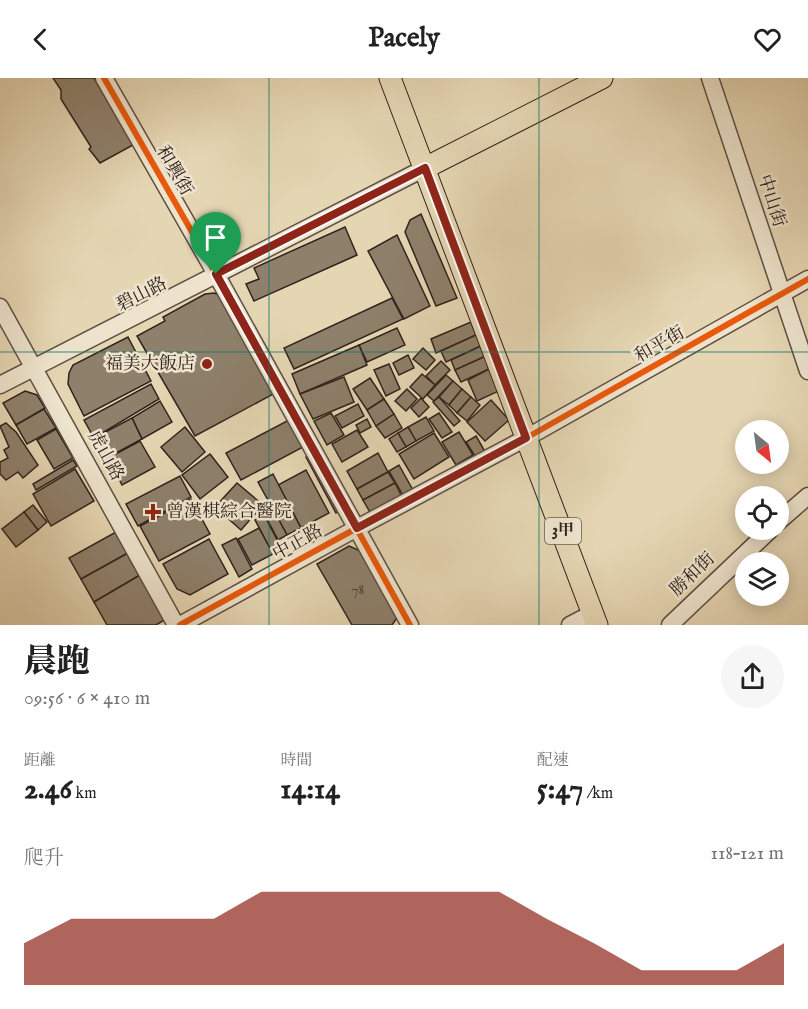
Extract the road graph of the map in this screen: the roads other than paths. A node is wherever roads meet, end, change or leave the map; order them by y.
1 (104, 78) edge
2 (390, 78) edge
3 (602, 78) edge
4 (710, 78) edge
5 (425, 168) junction
6 (216, 274) junction
7 (808, 279) edge
8 (781, 293) junction
9 (0, 307) edge
10 (33, 368) junction
11 (808, 371) edge
12 (0, 385) edge
13 (526, 438) junction
14 (808, 496) edge
15 (789, 512) edge
16 (357, 528) junction
17 (759, 540) edge
18 (595, 619) edge
19 (178, 625) edge
20 (410, 625) edge
21 (570, 625) edge
22 (670, 625) edge

1 - 6 street, 和興街
2 - 5 main road, 3甲
3 - 5 main road, 碧山路
4 - 8 street, 中山街
5 - 6 street, 碧山路
5 - 13 main road, 3甲
6 - 10 street, 碧山路
6 - 16 street, 和興街
7 - 8 street, 和平街
8 - 11 street, 中山街
8 - 13 street, 和平街
9 - 10 street, 虎山路
10 - 12 street, 碧山路
10 - 19 street, 虎山路
13 - 16 street, 中正路
13 - 18 main road, 3甲
14 - 15 street
16 - 19 street, 中正路
16 - 20 street, 和興街
17 - 22 street, 勝和街
18 - 21 street

